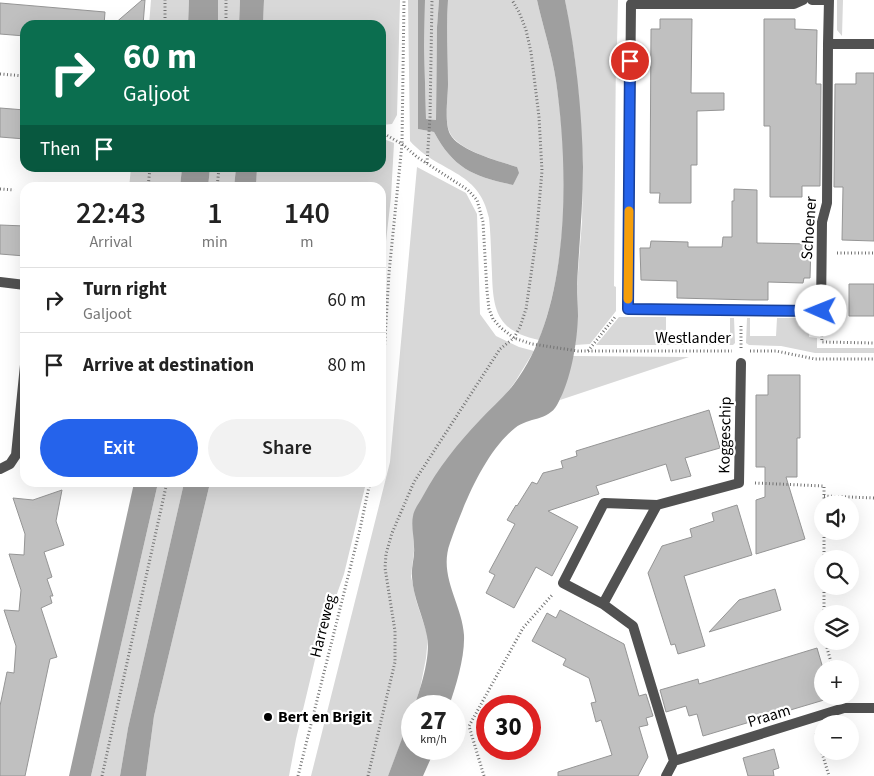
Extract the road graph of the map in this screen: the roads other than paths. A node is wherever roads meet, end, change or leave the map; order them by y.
1 (803, 0) edge
2 (812, 0) edge
3 (739, 2) edge
4 (828, 44) junction
5 (874, 44) edge
6 (0, 282) edge
7 (20, 284) edge
8 (740, 363) road end
9 (20, 415) edge
10 (0, 469) edge
11 (657, 505) junction
12 (603, 604) junction
13 (874, 708) edge
14 (674, 762) junction
15 (666, 776) edge

1 - 3 street
2 - 4 street, Schoener
3 - 4 street, Schoener
4 - 5 street
6 - 7 street
8 - 11 street, Koggeschip
9 - 10 street
11 - 12 street
11 - 12 street, Koggeschip
12 - 14 street
13 - 14 street, Praam
14 - 15 street

